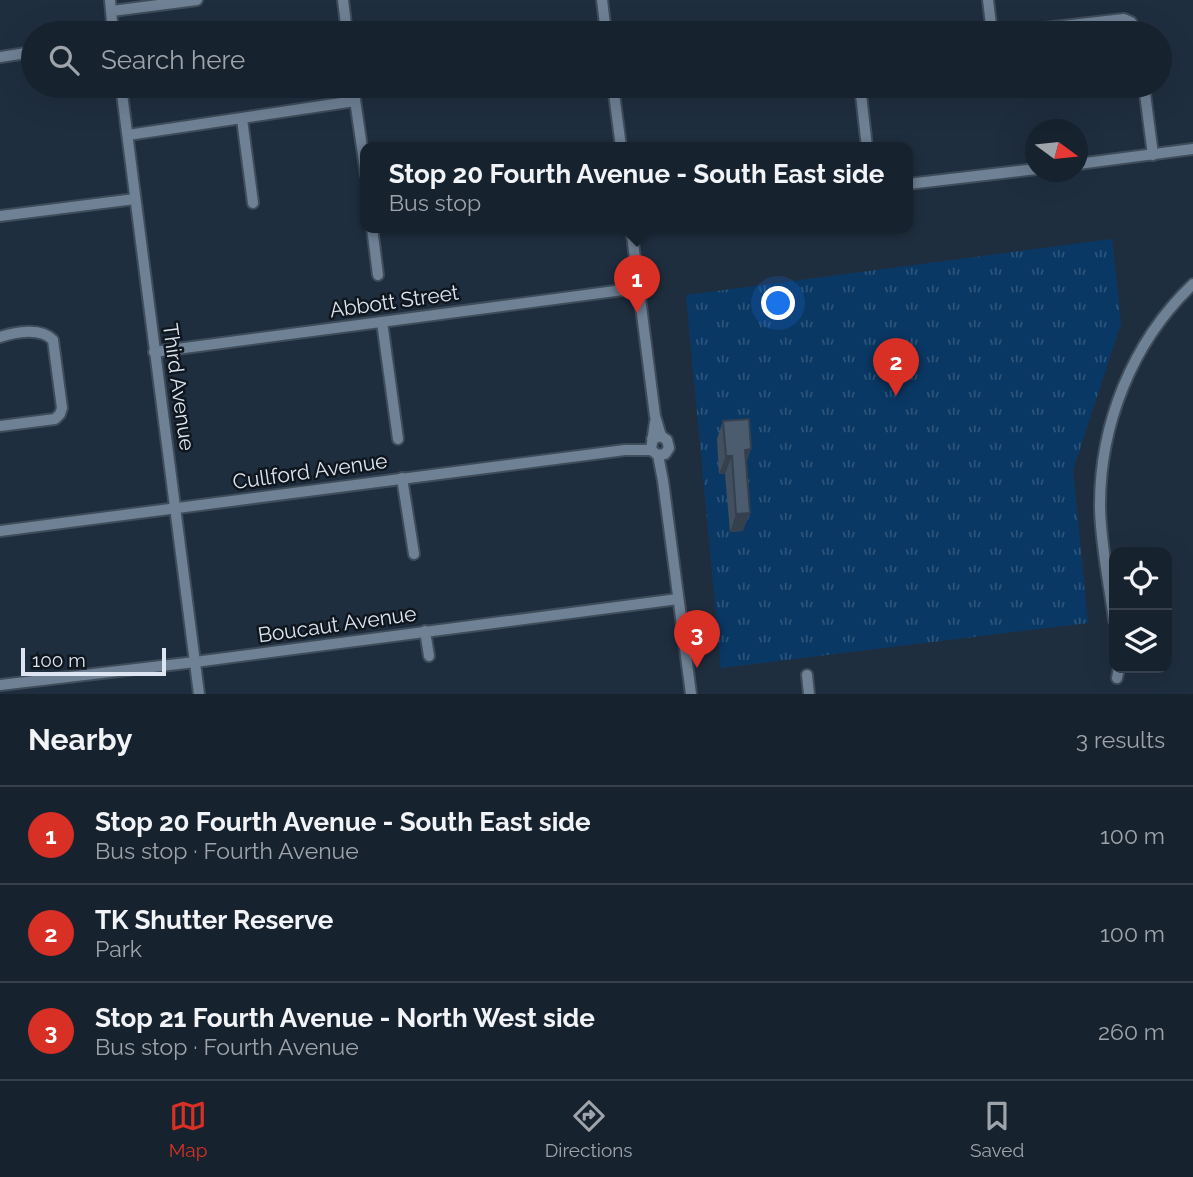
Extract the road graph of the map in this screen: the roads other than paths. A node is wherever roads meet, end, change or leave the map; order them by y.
1 (197, 0) edge
2 (343, 0) edge
3 (602, 0) edge
4 (988, 0) edge
5 (111, 6) edge
6 (346, 21) edge
7 (605, 21) edge
8 (991, 21) edge
9 (1107, 21) edge
10 (1129, 21) edge
11 (21, 54) edge
12 (0, 57) edge
13 (123, 98) edge
14 (355, 98) edge
15 (615, 98) edge
16 (861, 98) edge
17 (1146, 98) edge
18 (355, 101) junction
19 (242, 119) junction
20 (128, 135) junction
21 (361, 142) edge
22 (620, 142) edge
23 (866, 142) edge
24 (1193, 149) edge
25 (1153, 155) junction
26 (1088, 163) edge
27 (1025, 170) edge
28 (913, 183) edge
29 (135, 199) junction
30 (253, 203) dead end
31 (0, 216) edge
32 (373, 233) edge
33 (632, 233) edge
34 (378, 275) dead end
35 (1193, 284) edge
36 (638, 288) junction
37 (382, 322) junction
38 (0, 337) edge
39 (154, 352) junction
40 (0, 426) edge
41 (398, 439) dead end
42 (656, 446) junction
43 (402, 478) junction
44 (176, 509) junction
45 (0, 531) edge
46 (414, 554) dead end
47 (678, 599) junction
48 (1113, 610) edge
49 (425, 631) junction
50 (429, 656) dead end
51 (195, 662) junction
52 (807, 675) dead end
53 (0, 685) edge
54 (199, 694) edge
55 (691, 694) edge
56 (809, 694) edge

1 - 5 street
2 - 6 street
3 - 7 street
4 - 8 street
9 - 10 street
11 - 12 street
13 - 20 street, Third Avenue
14 - 18 street
15 - 22 street
16 - 23 street
17 - 25 street
18 - 19 street
18 - 21 street
19 - 20 street
19 - 30 street
20 - 29 street, Third Avenue
24 - 25 street
25 - 26 street
27 - 28 street
29 - 31 street
29 - 39 street, Third Avenue
32 - 34 street
33 - 36 street
35 - 48 street
36 - 37 street, Abbott Street
36 - 42 street
37 - 39 street, Abbott Street
37 - 41 street
38 - 40 street
39 - 44 street, Third Avenue
42 - 43 street, Cullford Avenue
42 - 47 street
43 - 44 street, Cullford Avenue
43 - 46 street
44 - 45 street, Cullford Avenue
44 - 51 street, Third Avenue
47 - 49 street, Boucaut Avenue
47 - 55 street
49 - 50 street
49 - 51 street, Boucaut Avenue
51 - 53 street, Boucaut Avenue
51 - 54 street, Third Avenue
52 - 56 street

